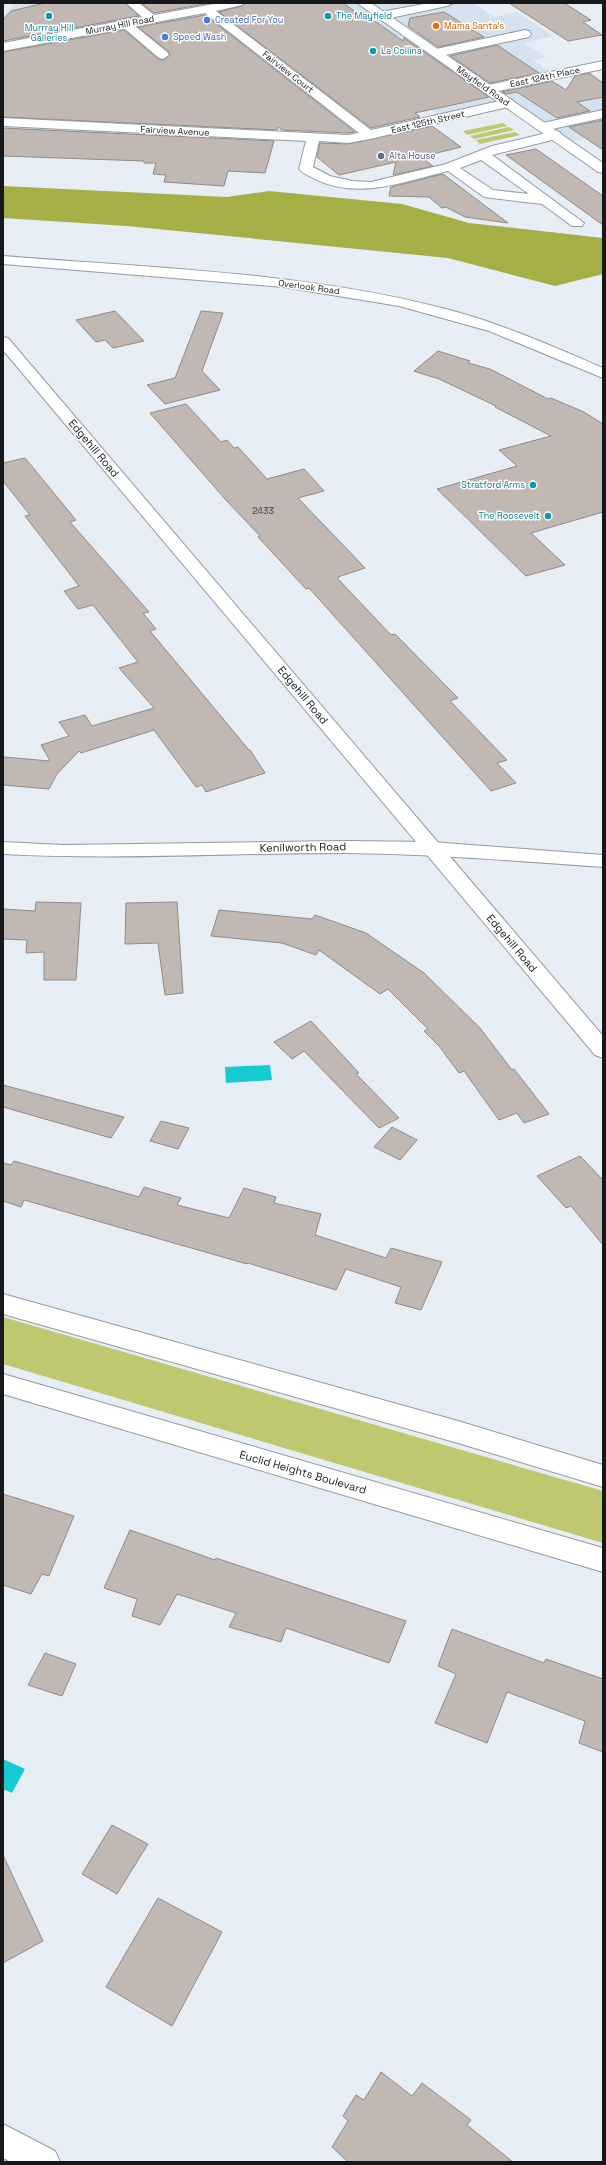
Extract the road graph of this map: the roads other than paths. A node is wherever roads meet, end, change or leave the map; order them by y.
1 (132, 3) edge
2 (238, 3) edge
3 (363, 3) edge
4 (447, 3) edge
5 (207, 9) junction
6 (381, 16) junction
7 (151, 19) junction
8 (126, 24) junction
9 (525, 34) dead end
10 (3, 47) edge
11 (436, 53) junction
12 (163, 55) dead end
13 (603, 65) edge
14 (488, 89) junction
15 (508, 103) junction
16 (603, 114) edge
17 (3, 122) edge
18 (543, 127) junction
19 (370, 135) junction
20 (554, 135) junction
21 (313, 138) junction
22 (348, 139) joint
23 (482, 154) junction
24 (450, 167) junction
25 (603, 169) edge
26 (545, 200) junction
27 (577, 223) dead end
28 (3, 260) edge
29 (3, 341) edge
30 (9, 360) edge
31 (603, 373) edge
32 (3, 848) edge
33 (432, 848) junction
34 (603, 861) edge
35 (603, 1050) edge
36 (3, 1304) edge
37 (3, 1384) edge
38 (603, 1476) edge
39 (603, 1560) edge
40 (3, 2140) edge
41 (44, 2162) edge

1 - 7 street
2 - 5 street, Murray Hill Road
3 - 6 street, Mayfield Road
4 - 6 street
5 - 7 street, Murray Hill Road
5 - 19 street, Fairview Court
6 - 11 street, Mayfield Road
7 - 8 street, Murray Hill Road
8 - 10 street, Murray Hill Road
8 - 12 street
9 - 11 street
11 - 14 street, Mayfield Road
13 - 14 street, East 124th Place
14 - 15 street, Mayfield Road
15 - 18 street, Mayfield Road
15 - 19 street, East 125th Street
16 - 18 street
17 - 21 street, Fairview Avenue
18 - 20 street, Mayfield Road
19 - 22 street, East 125th Street
20 - 23 street
20 - 25 street, Mayfield Road
21 - 22 street, Fairview Avenue
21 - 24 street
23 - 24 street
23 - 26 street
24 - 26 street
26 - 27 street
28 - 31 street, Overlook Road
29 - 30 street, Edgehill Road
30 - 33 street, Edgehill Road
32 - 33 street, Kenilworth Road
33 - 34 street, Kenilworth Road
33 - 35 street, Edgehill Road
36 - 38 street
37 - 39 street, Euclid Heights Boulevard
40 - 41 street

